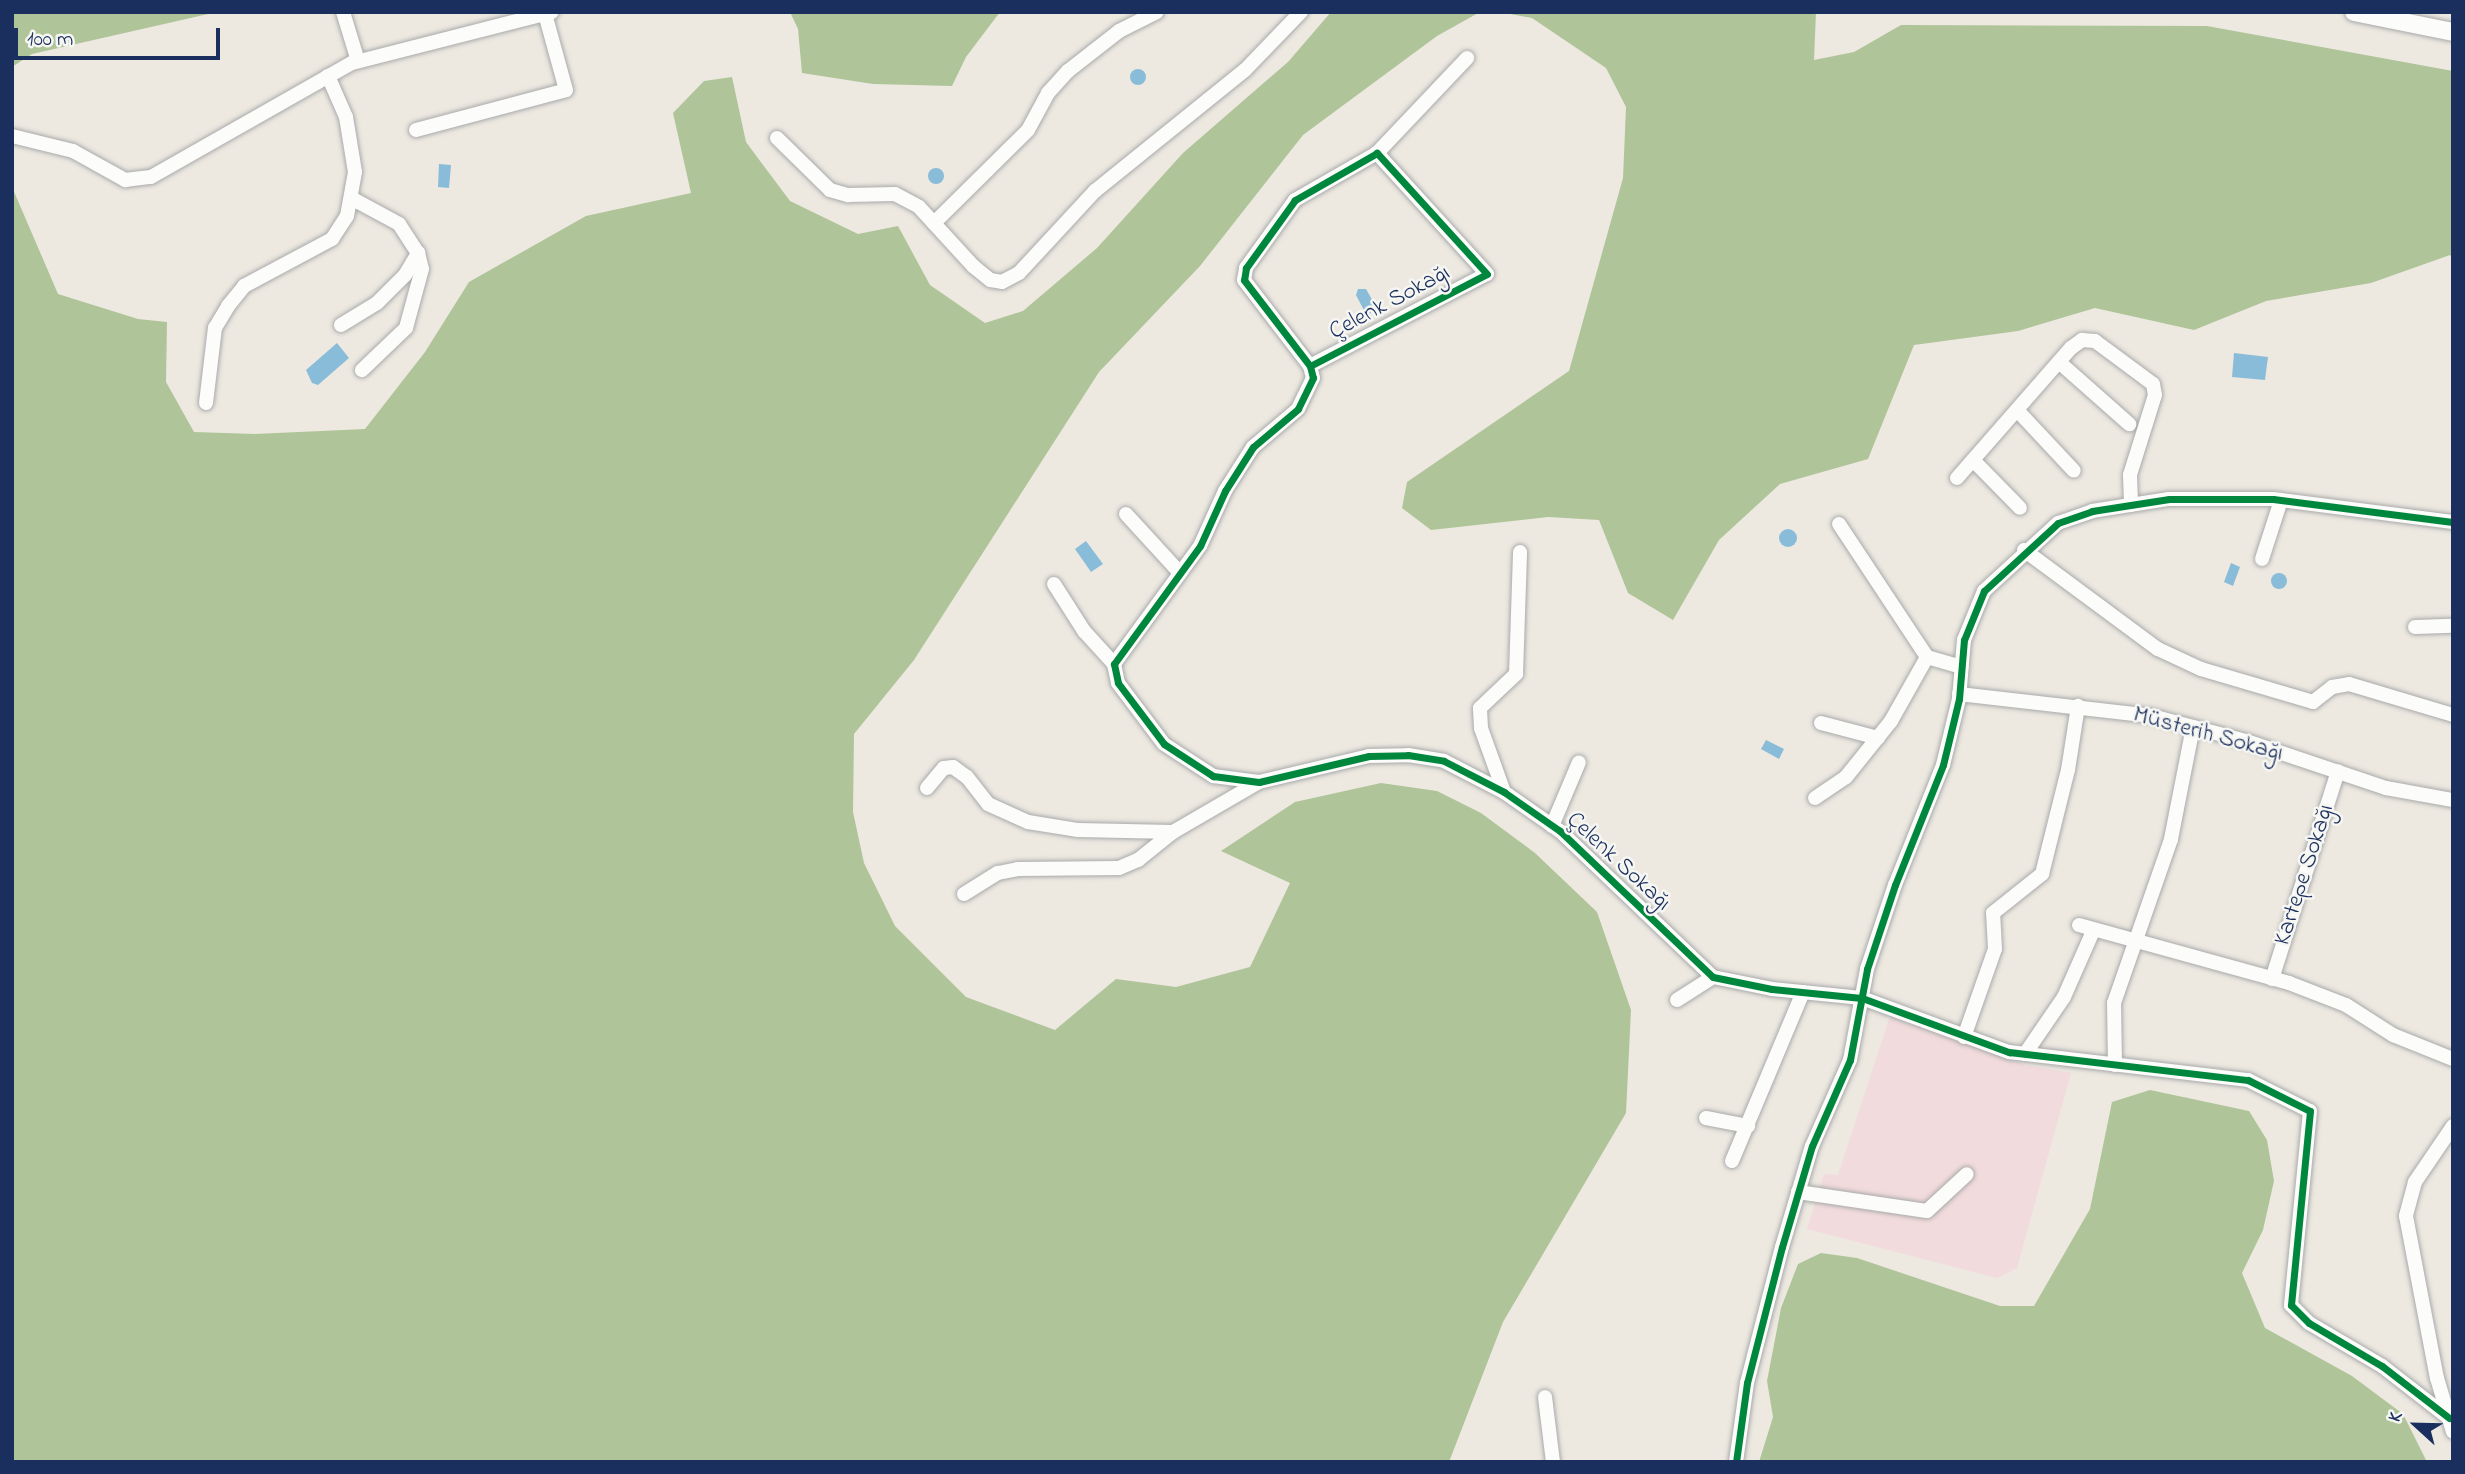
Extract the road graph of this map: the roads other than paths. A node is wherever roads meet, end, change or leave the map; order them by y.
1 (343, 12) edge
2 (1157, 12) edge
3 (1301, 12) edge
4 (2354, 12) edge
5 (548, 13) edge
6 (2376, 15) edge
7 (2453, 32) edge
8 (1467, 58) dead end
9 (358, 61) junction
10 (328, 76) junction
11 (416, 130) dead end
12 (12, 136) edge
13 (777, 138) dead end
14 (1377, 153) junction
15 (351, 198) junction
16 (934, 223) junction
17 (418, 253) junction
18 (341, 325) dead end
19 (2059, 362) junction
20 (1310, 366) junction
21 (362, 370) dead end
22 (206, 404) dead end
23 (2017, 410) junction
24 (2129, 424) dead end
25 (1973, 460) junction
26 (2074, 471) dead end
27 (1957, 478) dead end
28 (2281, 500) junction
29 (2131, 505) junction
30 (2020, 508) dead end
31 (1126, 514) dead end
32 (2453, 522) edge
33 (1839, 524) dead end
34 (2024, 550) junction
35 (1520, 552) dead end
36 (2262, 559) dead end
37 (1180, 573) junction
38 (1054, 584) dead end
39 (2453, 626) edge
40 (2415, 627) dead end
41 (1927, 657) junction
42 (1114, 664) junction
43 (1962, 667) junction
44 (1959, 694) junction
45 (2078, 706) junction
46 (2453, 715) edge
47 (1821, 723) dead end
48 (2193, 727) junction
49 (1878, 738) junction
50 (1579, 762) dead end
51 (2338, 771) junction
52 (1259, 782) junction
53 (927, 788) dead end
54 (1504, 792) junction
55 (1815, 798) dead end
56 (2453, 800) edge
57 (1552, 826) junction
58 (1173, 832) junction
59 (964, 894) dead end
60 (2137, 941) junction
61 (1713, 976) junction
62 (2272, 979) junction
63 (1803, 992) junction
64 (1862, 998) junction
65 (1677, 1000) dead end
66 (1964, 1037) junction
67 (2025, 1054) junction
68 (2453, 1059) edge
69 (2115, 1065) junction
70 (1706, 1118) dead end
71 (1748, 1126) junction
72 (2453, 1126) edge
73 (1732, 1161) dead end
74 (1967, 1174) dead end
75 (1798, 1192) junction
76 (1545, 1396) dead end
77 (2451, 1425) edge
78 (1553, 1462) edge
79 (1736, 1462) edge

1 - 9 street
2 - 16 street
3 - 16 street
4 - 6 street
5 - 9 street
5 - 11 street
6 - 7 street
8 - 14 street, Çelenk Sokağı
9 - 10 street
10 - 12 street
10 - 15 street
13 - 16 street
14 - 20 street, Çelenk Sokağı
14 - 20 street, Çelenk Sokağı
15 - 17 street
15 - 22 street
17 - 18 street
17 - 21 street
19 - 23 street
19 - 24 street
19 - 29 street
20 - 37 street, Çelenk Sokağı
23 - 25 street
23 - 26 street
25 - 27 street
25 - 30 street
28 - 29 street
28 - 32 street
28 - 36 street
29 - 34 street
31 - 37 street
33 - 41 street
34 - 43 street
34 - 46 street
35 - 54 street
37 - 42 street, Çelenk Sokağı
38 - 42 street, Çelenk Sokağı
39 - 40 street
41 - 43 street
41 - 49 street
42 - 52 street, Çelenk Sokağı
43 - 44 street
44 - 45 street, Müsterih Sokağı
44 - 64 street
45 - 48 street, Müsterih Sokağı
45 - 66 street
47 - 49 street
48 - 51 street, Müsterih Sokağı
48 - 60 street
49 - 55 street
50 - 57 street
51 - 56 street, Müsterih Sokağı
51 - 62 street, Kartepe Sokağı
52 - 54 street, Çelenk Sokağı
52 - 58 street, Çelenk Sokağı
53 - 58 street
54 - 57 street, Çelenk Sokağı
57 - 61 street, Çelenk Sokağı
58 - 59 street, Çelenk Sokağı
60 - 62 street
60 - 67 street
60 - 69 street
61 - 63 street
61 - 65 street
62 - 68 street
63 - 64 street
63 - 71 street
64 - 66 street
64 - 75 street
66 - 67 street
67 - 69 street
69 - 77 street
70 - 71 street
71 - 73 street
72 - 77 street
74 - 75 street
75 - 79 street
76 - 78 street

